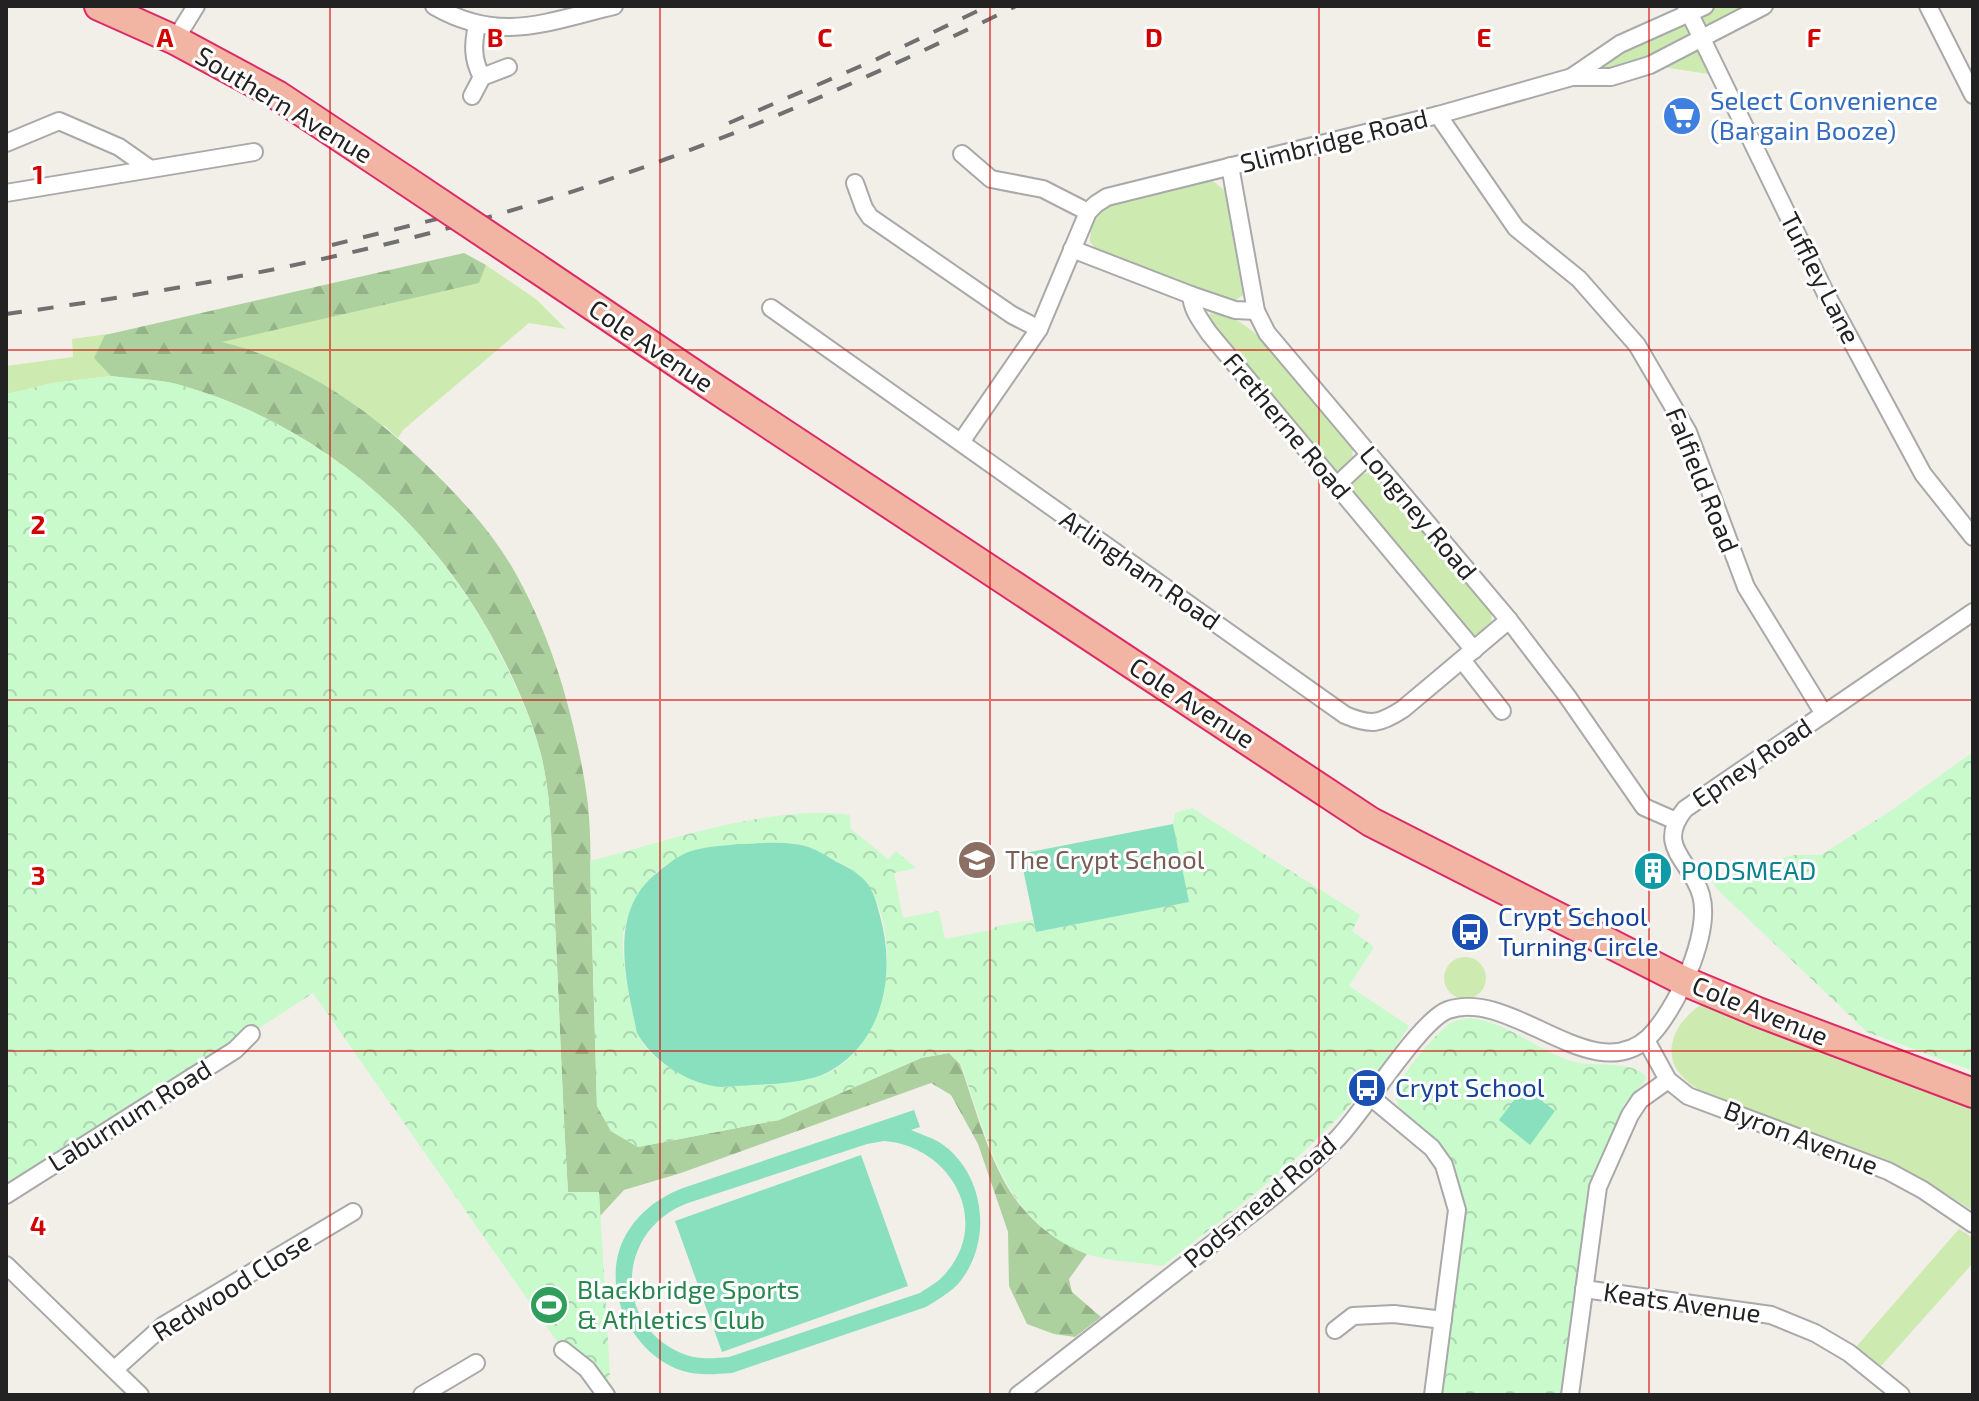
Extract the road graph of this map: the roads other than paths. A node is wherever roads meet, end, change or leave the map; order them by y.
1 (99, 6) edge
2 (196, 6) edge
3 (434, 6) edge
4 (614, 6) edge
5 (1764, 6) edge
6 (1928, 6) edge
7 (1693, 8) edge
8 (477, 25) junction
9 (1701, 37) junction
10 (175, 40) junction
11 (508, 67) dead end
12 (482, 77) junction
13 (1572, 77) junction
14 (1973, 95) edge
15 (472, 96) dead end
16 (1438, 115) junction
17 (6, 143) edge
18 (254, 152) dead end
19 (962, 154) dead end
20 (1230, 166) junction
21 (149, 168) junction
22 (855, 183) dead end
23 (6, 193) edge
24 (1092, 208) junction
25 (462, 218) joint
26 (1072, 249) junction
27 (1191, 295) junction
28 (771, 308) dead end
29 (1256, 311) junction
30 (1039, 329) junction
31 (961, 442) junction
32 (1369, 455) junction
33 (1337, 485) junction
34 (1973, 537) edge
35 (1973, 612) edge
36 (1509, 620) junction
37 (1468, 655) junction
38 (1502, 711) dead end
39 (1824, 714) junction
40 (1676, 821) junction
41 (1684, 981) junction
42 (251, 1034) dead end
43 (1646, 1040) junction
44 (1668, 1080) junction
45 (1973, 1093) edge
46 (1372, 1098) junction
47 (6, 1195) edge
48 (353, 1212) dead end
49 (1973, 1224) edge
50 (6, 1265) edge
51 (1584, 1289) junction
52 (1443, 1320) junction
53 (1335, 1330) dead end
54 (563, 1350) dead end
55 (476, 1363) dead end
56 (115, 1369) junction
57 (140, 1395) edge
58 (422, 1395) edge
59 (606, 1395) edge
60 (1018, 1395) edge
61 (1433, 1395) edge
62 (1570, 1395) edge
63 (1901, 1395) edge

1 - 10 highway, Southern Avenue
2 - 10 street
3 - 8 street
4 - 8 street
5 - 9 street, Slimbridge Road
6 - 14 street
7 - 9 street, Tuffley Lane
7 - 13 street, Slimbridge Road
8 - 12 street
9 - 13 street, Slimbridge Road
9 - 34 street, Tuffley Lane
10 - 25 highway, Southern Avenue, bridge
11 - 12 street
12 - 15 street
13 - 16 street, Slimbridge Road
16 - 20 street, Slimbridge Road
16 - 39 street, Falfield Road
17 - 21 street
18 - 21 street
19 - 24 street
20 - 24 street, Slimbridge Road
20 - 29 street, Longney Road
21 - 23 street
22 - 30 street
24 - 26 street
25 - 41 highway, Cole Avenue, bridge
26 - 27 street
26 - 30 street
27 - 29 street
27 - 33 street, Fretherne Road
28 - 31 street, Arlingham Road
29 - 32 street, Longney Road
30 - 31 street
31 - 37 street, Arlingham Road
32 - 33 street
32 - 36 street, Longney Road
33 - 37 street, Fretherne Road
35 - 39 street, Epney Road
36 - 37 street, Arlingham Road
36 - 40 street, Longney Road
37 - 38 street, Fretherne Road
39 - 40 street, Epney Road
40 - 41 street, Epney Road
41 - 43 street
41 - 45 highway, Cole Avenue
42 - 47 street, Laburnum Road
43 - 44 street, Byron Avenue
43 - 46 street, Podsmead Road
44 - 49 street, Byron Avenue
44 - 51 street
46 - 52 street
46 - 60 street, Podsmead Road
48 - 56 street, Redwood Close
50 - 56 street
51 - 62 street
51 - 63 street, Keats Avenue
52 - 53 street
52 - 61 street
54 - 59 street
55 - 58 street
56 - 57 street

